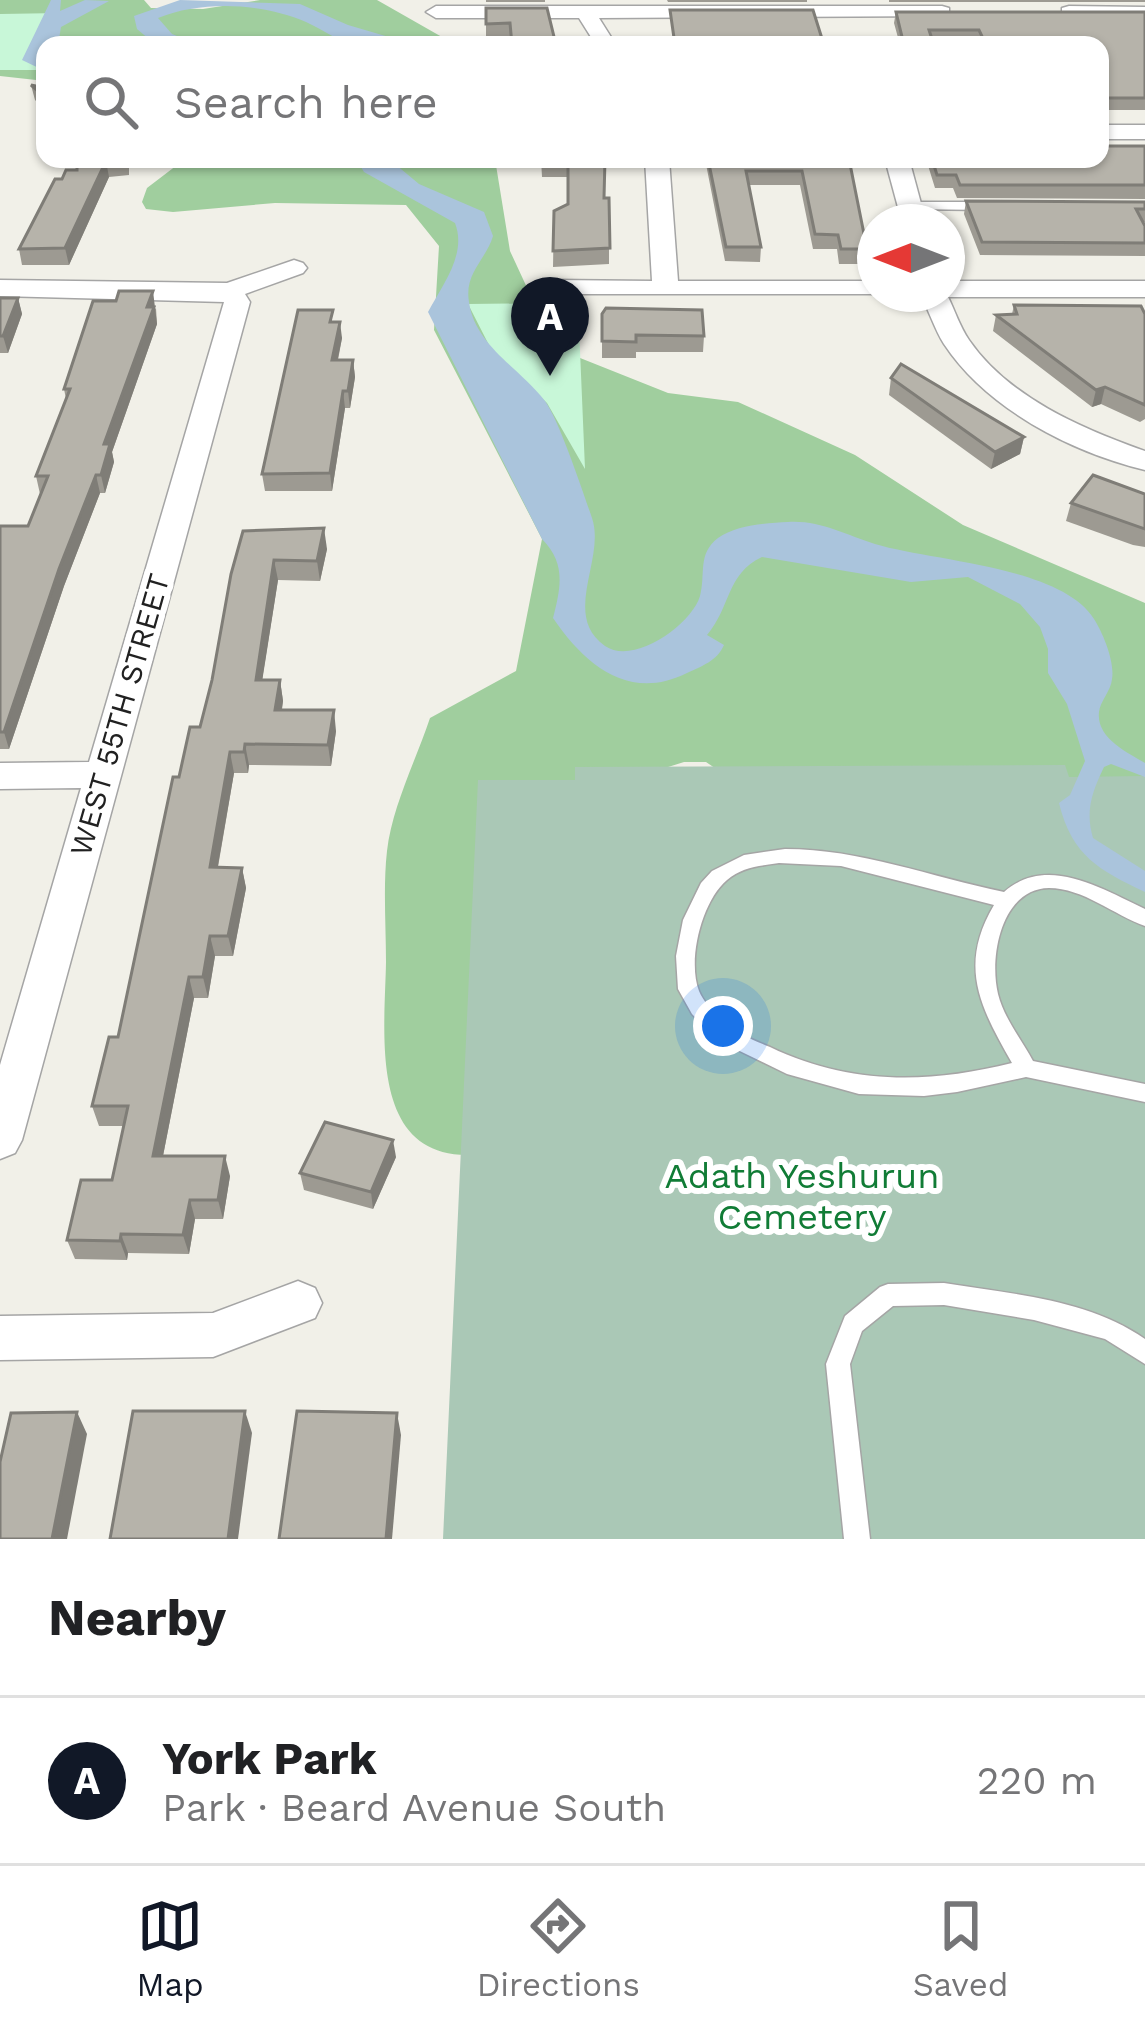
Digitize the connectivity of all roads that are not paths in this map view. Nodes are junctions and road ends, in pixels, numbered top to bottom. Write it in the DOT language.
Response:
graph roads {
  1 [pos="436,12"];
  2 [pos="585,12"];
  3 [pos="970,12"];
  4 [pos="1037,12"];
  5 [pos="1145,13"];
  6 [pos="859,14"];
  7 [pos="600,36"];
  8 [pos="1145,131"];
  9 [pos="1109,132"];
  10 [pos="658,168"];
  11 [pos="899,168"];
  12 [pos="909,204"];
  13 [pos="996,206"];
  14 [pos="965,209"];
  15 [pos="294,268"];
  16 [pos="0,288"];
  17 [pos="553,288"];
  18 [pos="666,289"];
  19 [pos="857,289"];
  20 [pos="965,289"];
  21 [pos="1145,289"];
  22 [pos="230,291"];
  23 [pos="942,312"];
  24 [pos="1145,461"];
  25 [pos="102,775"];
  26 [pos="0,776"];
  27 [pos="1008,900"];
  28 [pos="1145,917"];
  29 [pos="1026,1068"];
  30 [pos="1145,1093"];
  31 [pos="0,1140"];
  32 [pos="298,1303"];
  33 [pos="0,1338"];
  34 [pos="1145,1353"];
  35 [pos="857,1539"];
  1 -- 2 [label="street"];
  2 -- 6 [label="street"];
  2 -- 7 [label="street"];
  3 -- 6 [label="street"];
  4 -- 5 [label="street"];
  8 -- 9 [label="street"];
  10 -- 18 [label="street"];
  11 -- 12 [label="street"];
  13 -- 14 [label="lane"];
  15 -- 22 [label="street"];
  16 -- 22 [label="street"];
  17 -- 18 [label="street"];
  18 -- 19 [label="street"];
  20 -- 21 [label="street"];
  22 -- 25 [label="street, WEST 55TH STREET"];
  23 -- 24 [label="street"];
  25 -- 26 [label="street"];
  25 -- 31 [label="street, WEST 55TH STREET"];
  27 -- 28 [label="lane"];
  27 -- 29 [label="lane"];
  27 -- 29 [label="lane"];
  29 -- 30 [label="lane"];
  32 -- 33 [label="street"];
  34 -- 35 [label="lane"];
}
